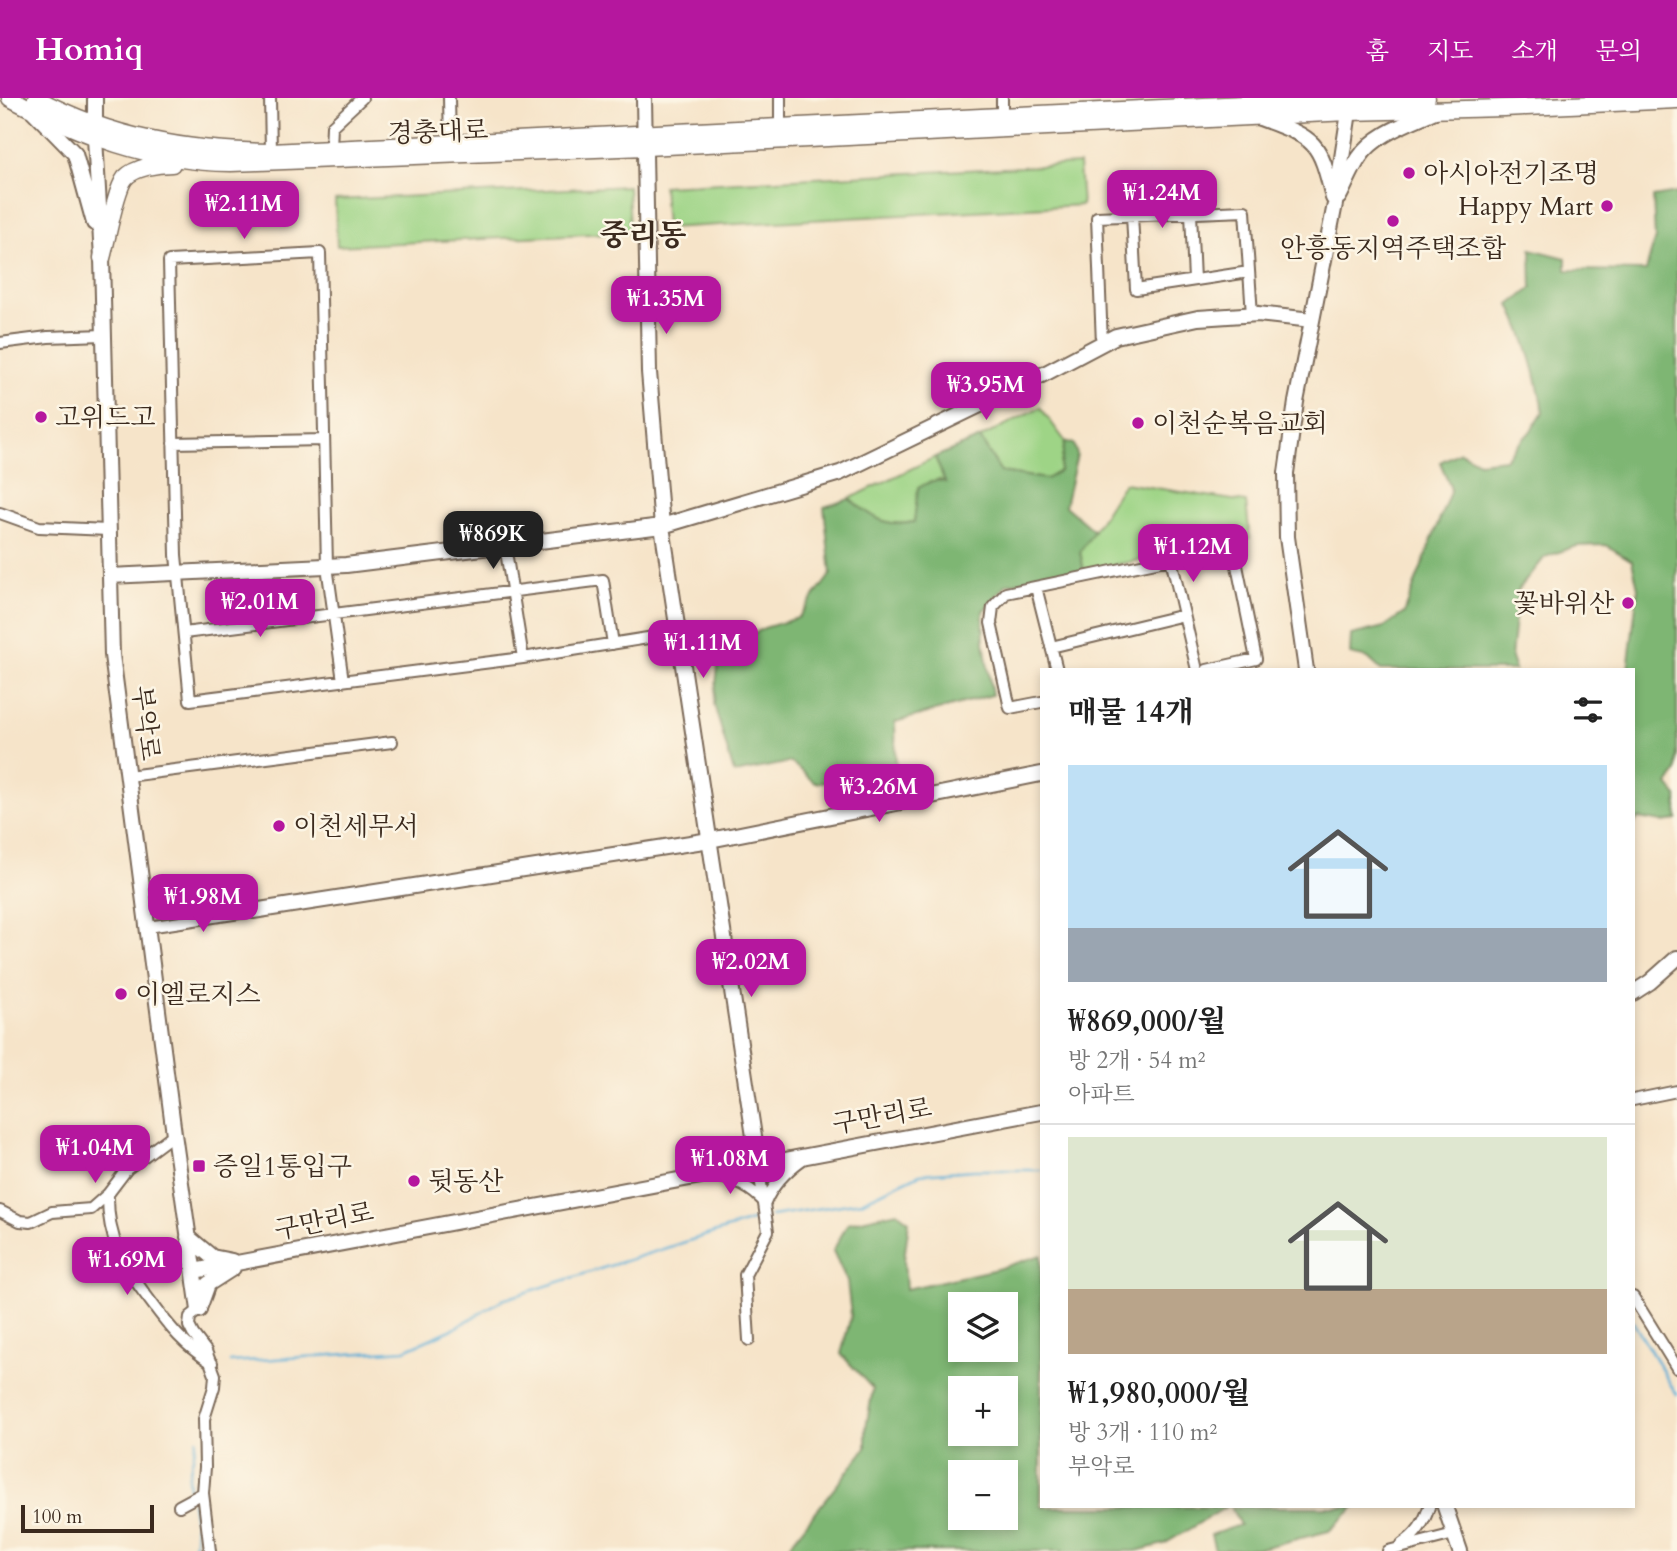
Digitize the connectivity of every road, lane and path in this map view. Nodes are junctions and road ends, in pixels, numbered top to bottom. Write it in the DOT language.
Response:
graph roads {
  1 [pos="10,98"];
  2 [pos="95,98"];
  3 [pos="270,98"];
  4 [pos="362,98"];
  5 [pos="449,98"];
  6 [pos="644,98"];
  7 [pos="780,98"];
  8 [pos="1002,98"];
  9 [pos="1677,100"];
  10 [pos="33,103"];
  11 [pos="1346,103"];
  12 [pos="1432,104"];
  13 [pos="1002,116"];
  14 [pos="1260,118"];
  15 [pos="780,127"];
  16 [pos="95,132"];
  17 [pos="646,140"];
  18 [pos="450,144"];
  19 [pos="331,149"];
  20 [pos="271,152"];
  21 [pos="197,162"];
  22 [pos="1335,204"];
  23 [pos="1191,213"];
  24 [pos="1132,215"];
  25 [pos="103,258"];
  26 [pos="1249,272"];
  27 [pos="1194,280"];
  28 [pos="1252,315"];
  29 [pos="1312,320"];
  30 [pos="104,335"];
  31 [pos="0,343"];
  32 [pos="1102,344"];
  33 [pos="324,440"];
  34 [pos="173,443"];
  35 [pos="0,513"];
  36 [pos="662,526"];
  37 [pos="107,530"];
  38 [pos="505,545"];
  39 [pos="1171,559"];
  40 [pos="327,566"];
  41 [pos="179,573"];
  42 [pos="110,576"];
  43 [pos="1036,587"];
  44 [pos="513,592"];
  45 [pos="332,614"];
  46 [pos="1184,615"];
  47 [pos="184,633"];
  48 [pos="678,633"];
  49 [pos="613,644"];
  50 [pos="1051,647"];
  51 [pos="523,658"];
  52 [pos="1056,668"];
  53 [pos="1197,668"];
  54 [pos="1216,668"];
  55 [pos="1306,668"];
  56 [pos="343,681"];
  57 [pos="1040,702"];
  58 [pos="392,742"];
  59 [pos="1040,774"];
  60 [pos="128,776"];
  61 [pos="710,840"];
  62 [pos="253,911"];
  63 [pos="148,927"];
  64 [pos="1677,958"];
  65 [pos="1635,992"];
  66 [pos="1677,1091"];
  67 [pos="1635,1100"];
  68 [pos="1040,1112"];
  69 [pos="174,1134"];
  70 [pos="811,1154"];
  71 [pos="758,1163"];
  72 [pos="706,1173"];
  73 [pos="108,1194"];
  74 [pos="765,1203"];
  75 [pos="0,1211"];
  76 [pos="188,1237"];
  77 [pos="247,1261"];
  78 [pos="194,1271"];
  79 [pos="1635,1300"];
  80 [pos="199,1310"];
  81 [pos="749,1340"];
  82 [pos="212,1363"];
  83 [pos="1677,1368"];
  84 [pos="203,1493"];
  85 [pos="179,1506"];
  86 [pos="1429,1508"];
  87 [pos="1445,1508"];
  88 [pos="1454,1534"];
  89 [pos="210,1551"];
  90 [pos="1390,1551"];
  91 [pos="1460,1551"];
  1 -- 10 [label="main road, 경충대로"];
  2 -- 16 [label="street, 부악로"];
  3 -- 20 [label="street"];
  4 -- 19 [label="street"];
  5 -- 18 [label="street"];
  6 -- 17 [label="street"];
  7 -- 15 [label="street"];
  8 -- 13 [label="street"];
  9 -- 12 [label="main road, 경충대로"];
  10 -- 16 [label="main road, 경충대로"];
  10 -- 25 [label="street"];
  11 -- 12 [label="main road, 경충대로"];
  11 -- 13 [label="main road, 경충대로"];
  11 -- 14 [label="main road, 경충대로"];
  11 -- 22 [label="street"];
  12 -- 22 [label="street"];
  13 -- 15 [label="main road, 경충대로"];
  14 -- 17 [label="main road, 경충대로"];
  14 -- 22 [label="street"];
  15 -- 17 [label="main road, 경충대로"];
  16 -- 20 [label="main road, 경충대로"];
  16 -- 21 [label="main road, 경충대로"];
  16 -- 25 [label="street, 부악로"];
  17 -- 18 [label="main road, 경충대로"];
  17 -- 21 [label="main road, 경충대로"];
  17 -- 36 [label="street"];
  18 -- 19 [label="main road, 경충대로"];
  19 -- 20 [label="main road, 경충대로"];
  21 -- 25 [label="main road"];
  22 -- 29 [label="street"];
  23 -- 24 [label="street"];
  23 -- 26 [label="street"];
  23 -- 27 [label="street"];
  24 -- 27 [label="street"];
  24 -- 32 [label="street"];
  25 -- 30 [label="street, 부악로"];
  26 -- 27 [label="street"];
  26 -- 28 [label="street"];
  28 -- 29 [label="street"];
  28 -- 32 [label="street"];
  29 -- 55 [label="street"];
  30 -- 31 [label="street"];
  30 -- 37 [label="street, 부악로"];
  32 -- 36 [label="street"];
  33 -- 34 [label="street"];
  33 -- 34 [label="street"];
  33 -- 40 [label="street"];
  34 -- 41 [label="street"];
  35 -- 37 [label="street"];
  36 -- 38 [label="street"];
  36 -- 48 [label="street"];
  37 -- 42 [label="street, 부악로"];
  38 -- 40 [label="street"];
  38 -- 44 [label="street"];
  39 -- 43 [label="street"];
  39 -- 46 [label="street"];
  39 -- 54 [label="street"];
  40 -- 41 [label="street"];
  40 -- 45 [label="street"];
  41 -- 42 [label="street"];
  41 -- 47 [label="street"];
  42 -- 60 [label="street, 부악로"];
  43 -- 50 [label="street"];
  43 -- 57 [label="street"];
  44 -- 45 [label="street"];
  44 -- 49 [label="street"];
  44 -- 51 [label="street"];
  45 -- 47 [label="street"];
  45 -- 56 [label="street"];
  46 -- 50 [label="street"];
  46 -- 53 [label="street"];
  47 -- 56 [label="street"];
  48 -- 49 [label="street"];
  48 -- 61 [label="street"];
  49 -- 51 [label="street"];
  50 -- 52 [label="street"];
  51 -- 56 [label="street"];
  58 -- 60 [label="street"];
  59 -- 61 [label="street"];
  60 -- 63 [label="street, 부악로"];
  61 -- 62 [label="street"];
  61 -- 71 [label="street"];
  62 -- 63 [label="street"];
  63 -- 69 [label="street, 부악로"];
  64 -- 65 [label="street"];
  66 -- 67 [label="street"];
  68 -- 70 [label="street, 구만리로"];
  69 -- 73 [label="street"];
  69 -- 76 [label="street, 부악로"];
  70 -- 71 [label="street, 구만리로"];
  70 -- 74 [label="street"];
  71 -- 72 [label="street, 구만리로"];
  71 -- 74 [label="street"];
  72 -- 74 [label="street"];
  72 -- 77 [label="street, 구만리로"];
  73 -- 75 [label="street"];
  73 -- 82 [label="street"];
  74 -- 81 [label="street"];
  76 -- 77 [label="street"];
  76 -- 78 [label="street, 부악로"];
  77 -- 78 [label="street, 구만리로"];
  77 -- 80 [label="street"];
  78 -- 80 [label="street, 부악로"];
  79 -- 83 [label="street"];
  80 -- 82 [label="street"];
  82 -- 84 [label="street"];
  84 -- 85 [label="street"];
  84 -- 89 [label="street"];
  86 -- 90 [label="street"];
  87 -- 88 [label="street"];
  88 -- 90 [label="street"];
  88 -- 91 [label="street"];
}
